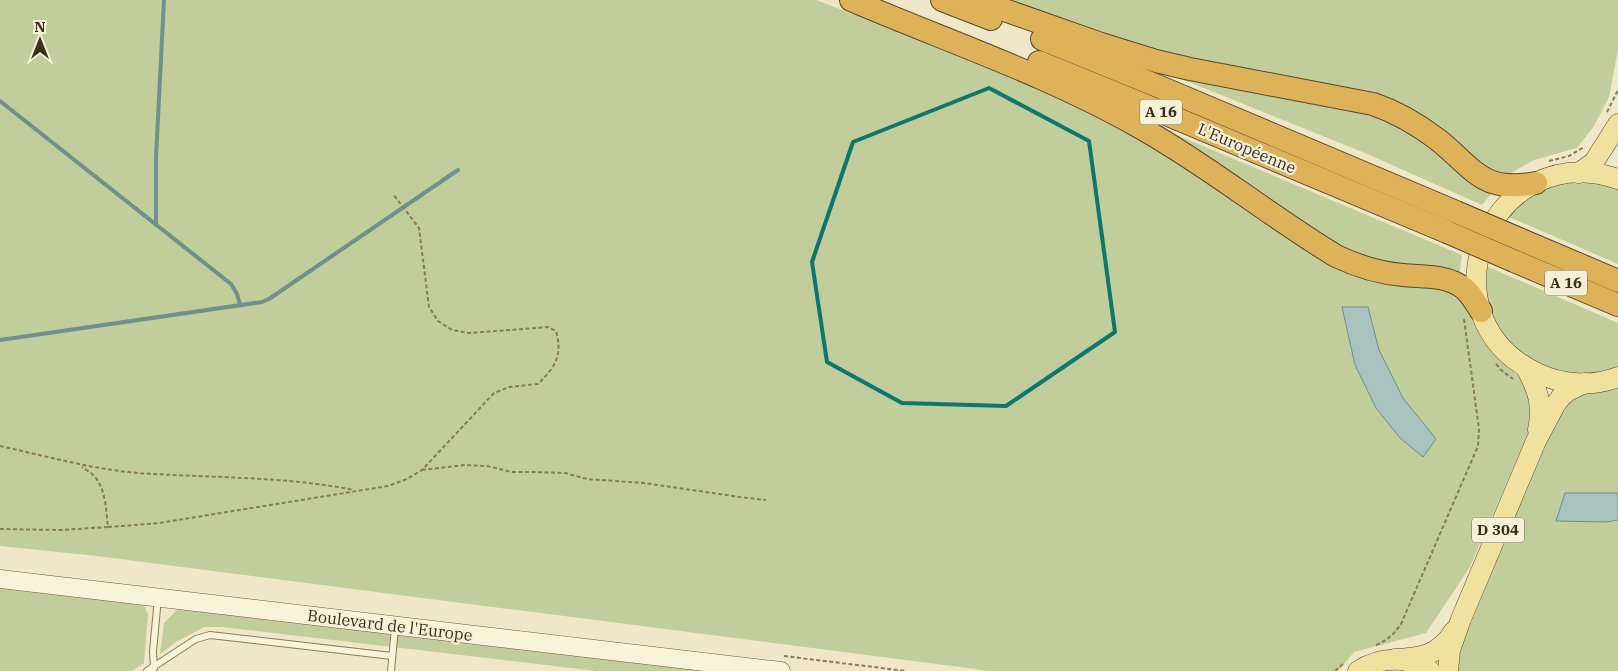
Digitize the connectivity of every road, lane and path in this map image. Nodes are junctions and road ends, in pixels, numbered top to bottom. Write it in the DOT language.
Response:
graph roads {
  1 [pos="851,0"];
  2 [pos="872,0"];
  3 [pos="942,0"];
  4 [pos="976,0"];
  5 [pos="1618,124"];
  6 [pos="1579,173"];
  7 [pos="1618,179"];
  8 [pos="1536,183"];
  9 [pos="394,194"];
  10 [pos="1618,281"];
  11 [pos="1618,305"];
  12 [pos="1473,313"];
  13 [pos="1526,368"];
  14 [pos="1618,377"];
  15 [pos="1585,384"];
  16 [pos="1536,441"];
  17 [pos="0,446"];
  18 [pos="80,466"];
  19 [pos="422,470"];
  20 [pos="357,490"];
  21 [pos="766,500"];
  22 [pos="108,527"];
  23 [pos="0,529"];
  24 [pos="0,578"];
  25 [pos="158,597"];
  26 [pos="1461,619"];
  27 [pos="395,626"];
  28 [pos="1373,646"];
  29 [pos="392,656"];
  30 [pos="1394,660"];
  31 [pos="1353,665"];
  32 [pos="154,669"];
  33 [pos="147,671"];
  34 [pos="391,671"];
  35 [pos="781,671"];
  36 [pos="1335,671"];
  37 [pos="1430,671"];
  38 [pos="1448,671"];
  1 -- 12 [label="highway"];
  2 -- 11 [label="highway, L'Européenne / A 16, bridge"];
  3 -- 10 [label="highway, L'Européenne / A 16, bridge"];
  4 -- 8 [label="highway"];
  5 -- 6 [label="main road"];
  6 -- 7 [label="main road"];
  6 -- 8 [label="main road"];
  8 -- 12 [label="main road"];
  9 -- 19 [label="path"];
  12 -- 13 [label="main road"];
  12 -- 28 [label="path"];
  13 -- 15 [label="main road"];
  13 -- 16 [label="main road, D 304"];
  14 -- 15 [label="main road"];
  15 -- 16 [label="main road, D 304"];
  16 -- 26 [label="main road, D 304"];
  17 -- 18 [label="path"];
  18 -- 20 [label="path"];
  18 -- 22 [label="path"];
  19 -- 20 [label="path"];
  19 -- 21 [label="path"];
  20 -- 22 [label="path"];
  22 -- 23 [label="path"];
  24 -- 25 [label="main road, Boulevard de l'Europe"];
  25 -- 27 [label="main road, Boulevard de l'Europe"];
  25 -- 32 [label="lane"];
  26 -- 30 [label="main road, D 304"];
  26 -- 38 [label="main road, D 304"];
  27 -- 29 [label="lane"];
  27 -- 35 [label="main road, Boulevard de l'Europe"];
  29 -- 32 [label="lane"];
  29 -- 34 [label="lane"];
  30 -- 31 [label="main road"];
  30 -- 37 [label="main road"];
  31 -- 36 [label="path"];
  32 -- 33 [label="lane"];
}
